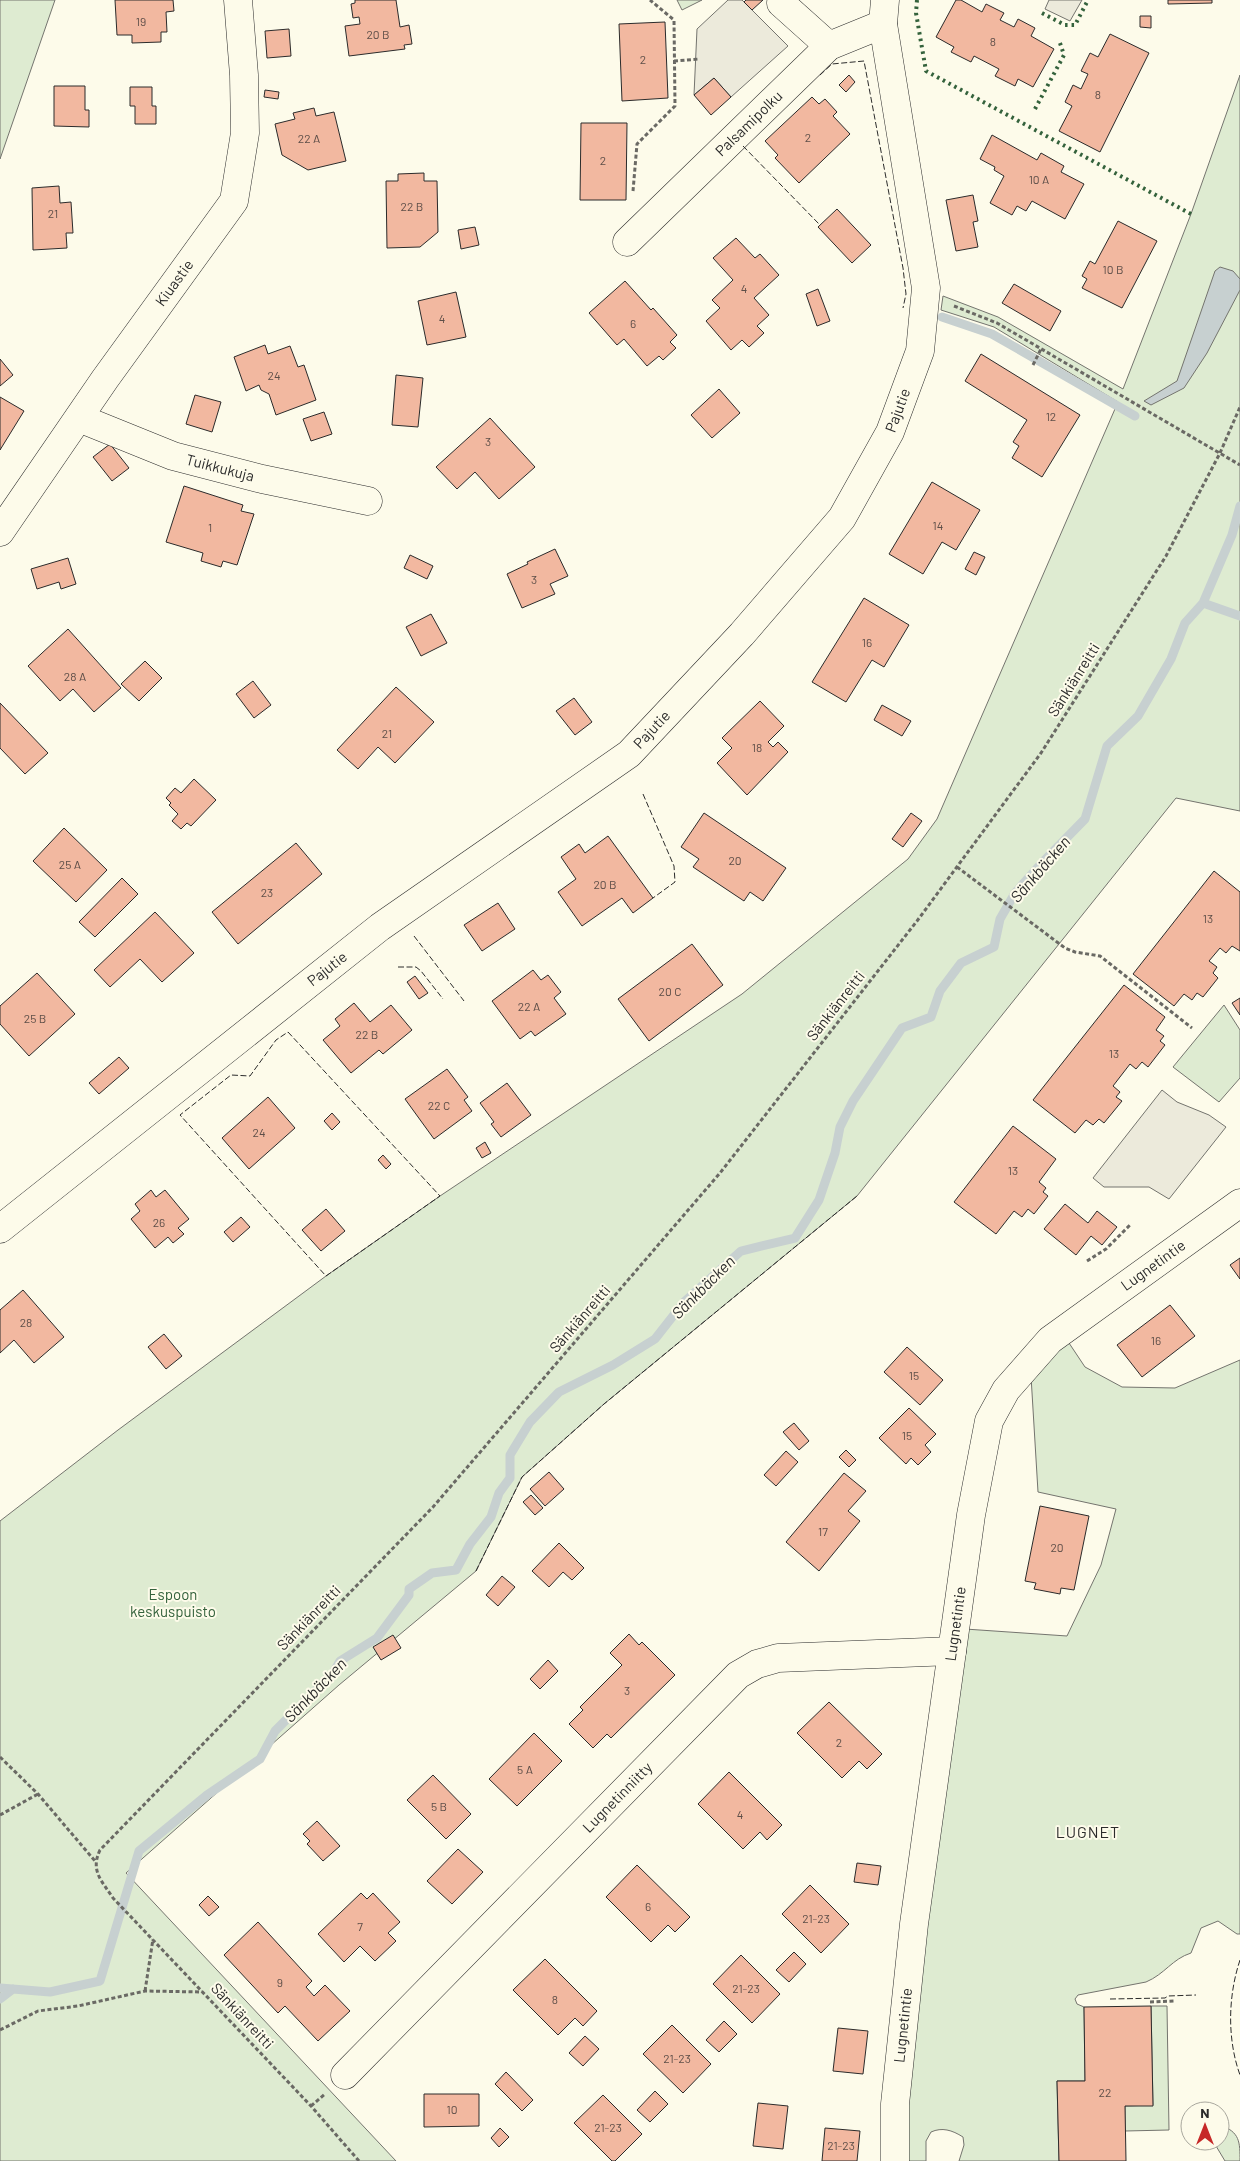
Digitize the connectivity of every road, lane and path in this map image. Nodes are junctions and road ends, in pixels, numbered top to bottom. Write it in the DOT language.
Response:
graph roads {
  1 [pos="238,0"];
  2 [pos="650,0"];
  3 [pos="781,3"];
  4 [pos="884,12"];
  5 [pos="829,46"];
  6 [pos="699,59"];
  7 [pos="674,61"];
  8 [pos="633,191"];
  9 [pos="627,242"];
  10 [pos="946,302"];
  11 [pos="1041,350"];
  12 [pos="1033,366"];
  13 [pos="1240,407"];
  14 [pos="79,418"];
  15 [pos="1220,453"];
  16 [pos="1240,465"];
  17 [pos="368,501"];
  18 [pos="0,532"];
  19 [pos="957,867"];
  20 [pos="1192,1028"];
  21 [pos="1240,1203"];
  22 [pos="1131,1224"];
  23 [pos="0,1229"];
  24 [pos="1087,1261"];
  25 [pos="952,1651"];
  26 [pos="0,1757"];
  27 [pos="38,1794"];
  28 [pos="0,1815"];
  29 [pos="95,1861"];
  30 [pos="153,1939"];
  31 [pos="145,1991"];
  32 [pos="203,1992"];
  33 [pos="1174,2001"];
  34 [pos="1150,2002"];
  35 [pos="0,2030"];
  36 [pos="345,2075"];
  37 [pos="359,2161"];
  38 [pos="896,2161"];
  1 -- 14 [label="street, Kiuastie"];
  2 -- 7 [label="path"];
  3 -- 5 [label="street"];
  4 -- 5 [label="street, Palsamipolku"];
  4 -- 23 [label="street, Pajutie"];
  5 -- 9 [label="street, Palsamipolku"];
  6 -- 7 [label="path"];
  7 -- 8 [label="path"];
  10 -- 11 [label="path"];
  11 -- 12 [label="path"];
  11 -- 15 [label="path"];
  13 -- 15 [label="path, Sänkiänreitti"];
  14 -- 17 [label="street, Tuikkukuja"];
  14 -- 18 [label="street, Kiuastie"];
  15 -- 16 [label="path"];
  15 -- 19 [label="path, Sänkiänreitti"];
  19 -- 20 [label="path"];
  19 -- 29 [label="path, Sänkiänreitti"];
  21 -- 25 [label="street, Lugnetintie"];
  22 -- 24 [label="path"];
  25 -- 36 [label="street, Lugnetinniitty"];
  25 -- 38 [label="street, Lugnetintie"];
  26 -- 27 [label="path"];
  27 -- 28 [label="path"];
  27 -- 29 [label="path"];
  29 -- 30 [label="path, Sänkiänreitti"];
  30 -- 31 [label="path"];
  30 -- 32 [label="path, Sänkiänreitti"];
  31 -- 32 [label="path"];
  31 -- 35 [label="path"];
  32 -- 37 [label="path, Sänkiänreitti"];
  33 -- 34 [label="path"];
}
